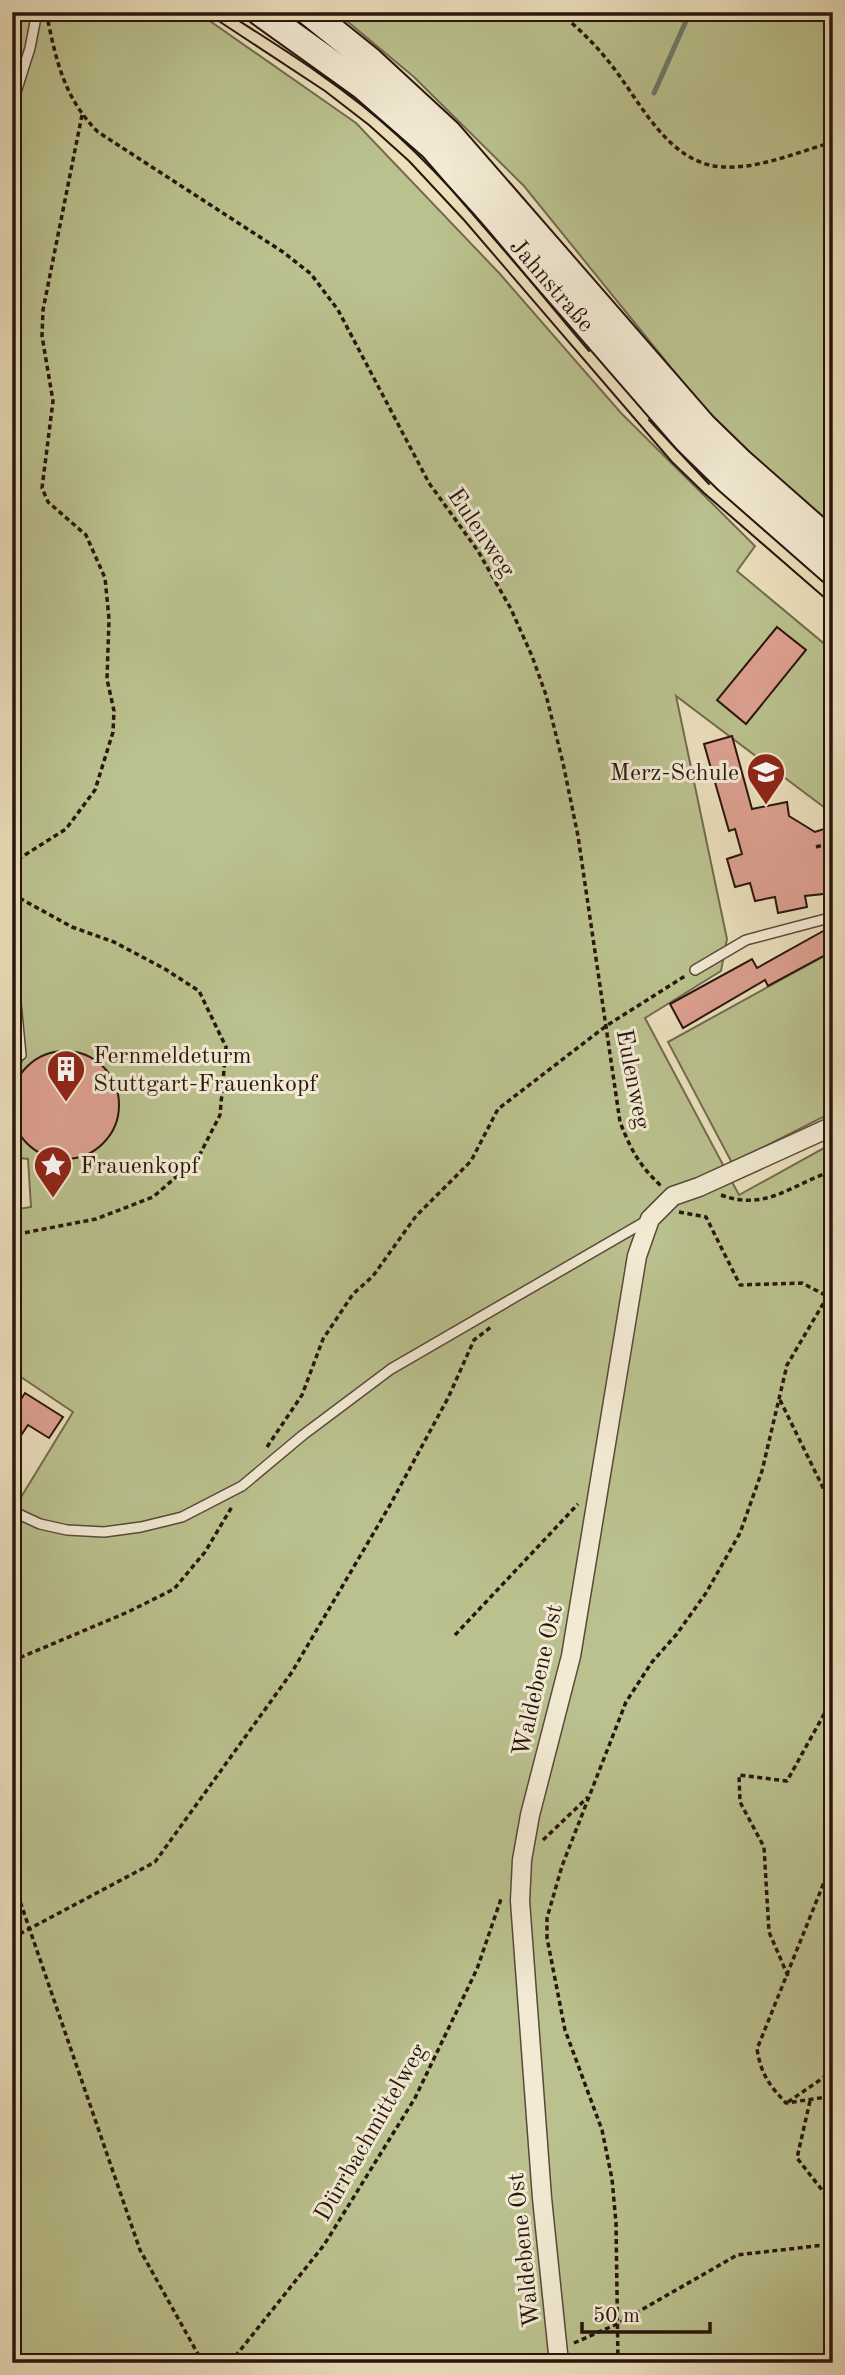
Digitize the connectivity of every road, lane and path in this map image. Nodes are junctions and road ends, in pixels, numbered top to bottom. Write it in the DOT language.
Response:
graph roads {
  1 [pos="37,12"];
  2 [pos="47,12"];
  3 [pos="260,12"];
  4 [pos="309,12"];
  5 [pos="559,12"];
  6 [pos="12,105"];
  7 [pos="82,115"];
  8 [pos="833,142"];
  9 [pos="833,544"];
  10 [pos="833,572"];
  11 [pos="833,842"];
  12 [pos="816,847"];
  13 [pos="12,876"];
  14 [pos="12,894"];
  15 [pos="833,917"];
  16 [pos="12,962"];
  17 [pos="695,970"];
  18 [pos="606,1026"];
  19 [pos="21,1055"];
  20 [pos="833,1126"];
  21 [pos="833,1171"];
  22 [pos="699,1187"];
  23 [pos="673,1196"];
  24 [pos="650,1219"];
  25 [pos="18,1234"];
  26 [pos="12,1243"];
  27 [pos="12,1265"];
  28 [pos="833,1287"];
  29 [pos="827,1296"];
  30 [pos="496,1323"];
  31 [pos="780,1398"];
  32 [pos="264,1451"];
  33 [pos="242,1486"];
  34 [pos="600,1487"];
  35 [pos="833,1508"];
  36 [pos="12,1511"];
  37 [pos="454,1635"];
  38 [pos="12,1661"];
  39 [pos="833,1698"];
  40 [pos="589,1796"];
  41 [pos="522,1860"];
  42 [pos="833,1860"];
  43 [pos="12,1878"];
  44 [pos="504,1889"];
  45 [pos="32,1929"];
  46 [pos="12,1938"];
  47 [pos="788,1976"];
  48 [pos="833,2071"];
  49 [pos="833,2095"];
  50 [pos="810,2101"];
  51 [pos="786,2103"];
  52 [pos="833,2204"];
  53 [pos="833,2244"];
  54 [pos="617,2324"];
  55 [pos="559,2357"];
  56 [pos="202,2363"];
  57 [pos="230,2363"];
  58 [pos="618,2363"];
  1 -- 6 [label="lane"];
  2 -- 7 [label="path, Eulenweg"];
  3 -- 10 [label="main road, Jahnstraße"];
  4 -- 9 [label="main road, Jahnstraße"];
  5 -- 8 [label="path"];
  7 -- 13 [label="path"];
  7 -- 18 [label="path, Eulenweg"];
  11 -- 12 [label="path"];
  14 -- 25 [label="path"];
  15 -- 17 [label="lane"];
  16 -- 19 [label="lane"];
  17 -- 18 [label="path"];
  18 -- 23 [label="path, Eulenweg"];
  18 -- 32 [label="path"];
  20 -- 22 [label="street, Waldebene Ost"];
  21 -- 22 [label="path"];
  22 -- 23 [label="street, Waldebene Ost"];
  23 -- 24 [label="street, Waldebene Ost"];
  24 -- 29 [label="path"];
  24 -- 33 [label="lane"];
  24 -- 34 [label="street, Waldebene Ost"];
  25 -- 26 [label="path"];
  25 -- 27 [label="path"];
  28 -- 29 [label="path"];
  29 -- 31 [label="path"];
  30 -- 45 [label="path"];
  31 -- 35 [label="path"];
  31 -- 40 [label="path"];
  33 -- 36 [label="lane"];
  33 -- 38 [label="path"];
  34 -- 37 [label="path"];
  34 -- 41 [label="street, Waldebene Ost"];
  39 -- 47 [label="path"];
  40 -- 41 [label="path"];
  40 -- 54 [label="path"];
  41 -- 55 [label="street, Waldebene Ost"];
  42 -- 47 [label="path"];
  43 -- 45 [label="path"];
  44 -- 57 [label="path, Dürrbachmittelweg"];
  45 -- 46 [label="path"];
  45 -- 56 [label="path"];
  47 -- 51 [label="path"];
  48 -- 51 [label="path"];
  49 -- 50 [label="path"];
  50 -- 51 [label="path"];
  50 -- 52 [label="path"];
  53 -- 54 [label="path"];
  54 -- 55 [label="path"];
  54 -- 58 [label="path"];
}
